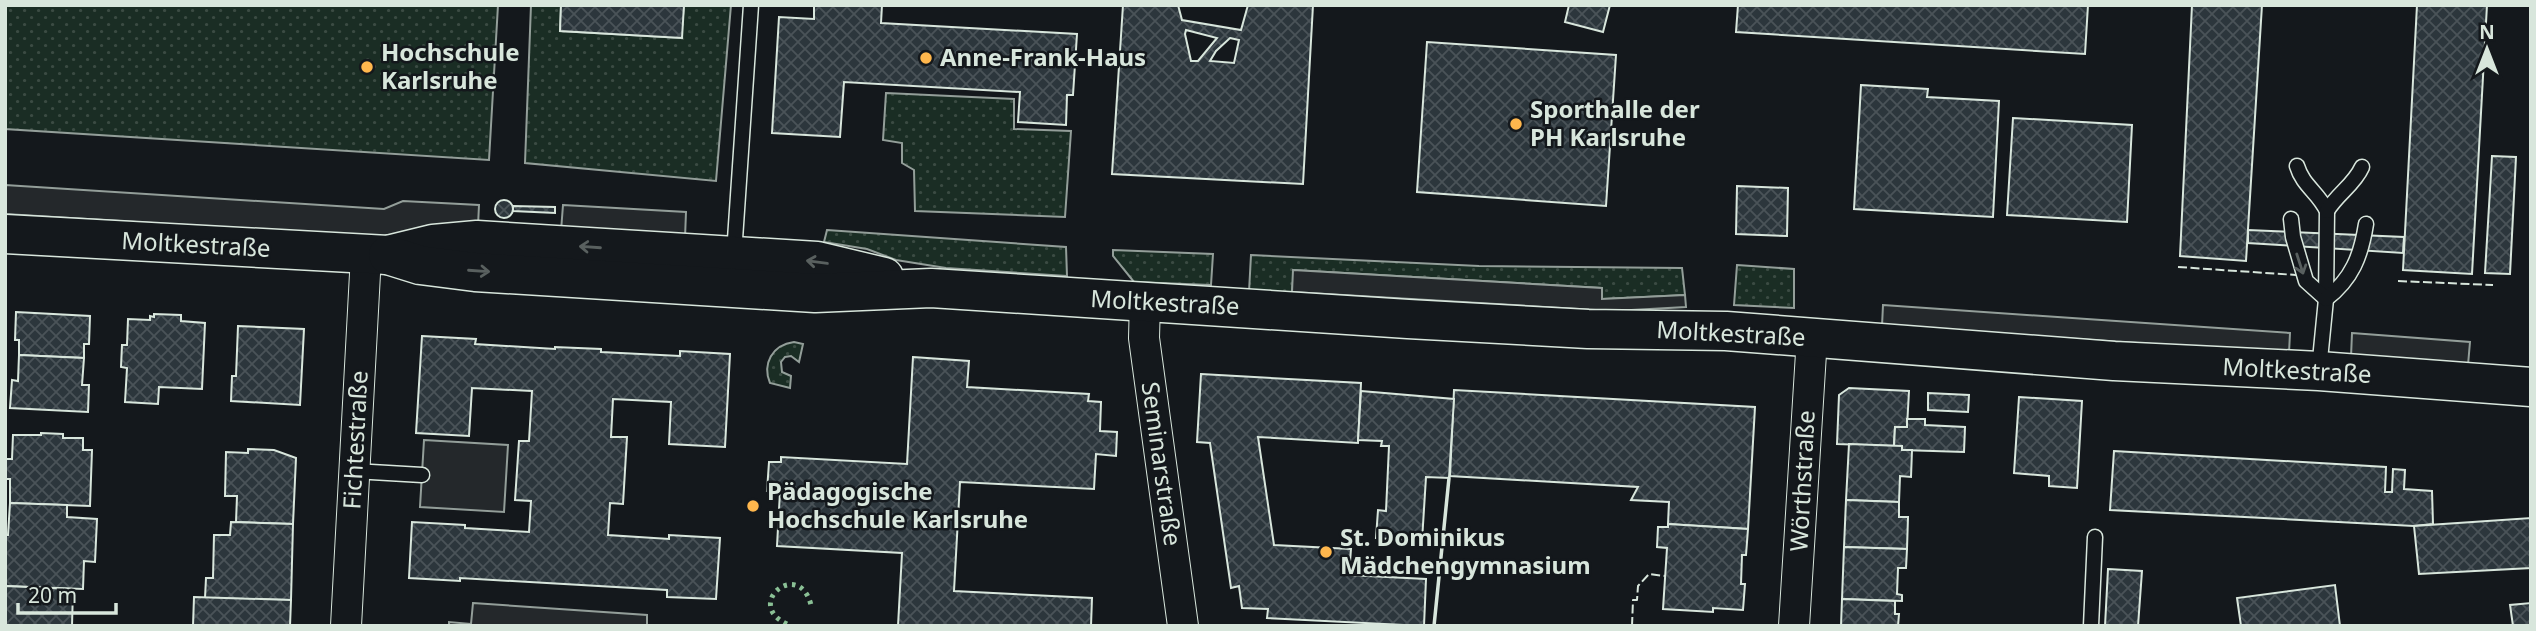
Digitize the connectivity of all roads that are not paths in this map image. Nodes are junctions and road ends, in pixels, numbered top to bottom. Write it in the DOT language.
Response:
graph roads {
  1 [pos="751,5"];
  2 [pos="2297,166"];
  3 [pos="2362,167"];
  4 [pos="2327,211"];
  5 [pos="2291,219"];
  6 [pos="2366,224"];
  7 [pos="5,234"];
  8 [pos="377,255"];
  9 [pos="733,272"];
  10 [pos="2326,299"];
  11 [pos="1144,320"];
  12 [pos="1812,337"];
  13 [pos="2319,371"];
  14 [pos="2531,387"];
  15 [pos="354,471"];
  16 [pos="422,475"];
  17 [pos="2095,537"];
  18 [pos="346,626"];
  19 [pos="1183,626"];
  20 [pos="1794,626"];
  21 [pos="2091,626"];
  1 -- 9 [label="lane"];
  2 -- 4 [label="lane"];
  3 -- 4 [label="lane"];
  4 -- 10 [label="lane"];
  5 -- 10 [label="lane, one-way"];
  6 -- 10 [label="lane"];
  7 -- 8 [label="main road, Moltkestraße"];
  8 -- 9 [label="main road, Moltkestraße"];
  8 -- 15 [label="street, Fichtestraße"];
  9 -- 11 [label="main road, Moltkestraße"];
  10 -- 13 [label="lane"];
  11 -- 12 [label="main road, Moltkestraße"];
  11 -- 19 [label="street, Seminarstraße"];
  12 -- 13 [label="main road, Moltkestraße"];
  12 -- 20 [label="street, Wörthstraße"];
  13 -- 14 [label="main road, Moltkestraße"];
  15 -- 16 [label="lane"];
  15 -- 18 [label="street, Fichtestraße"];
  17 -- 21 [label="lane"];
}
